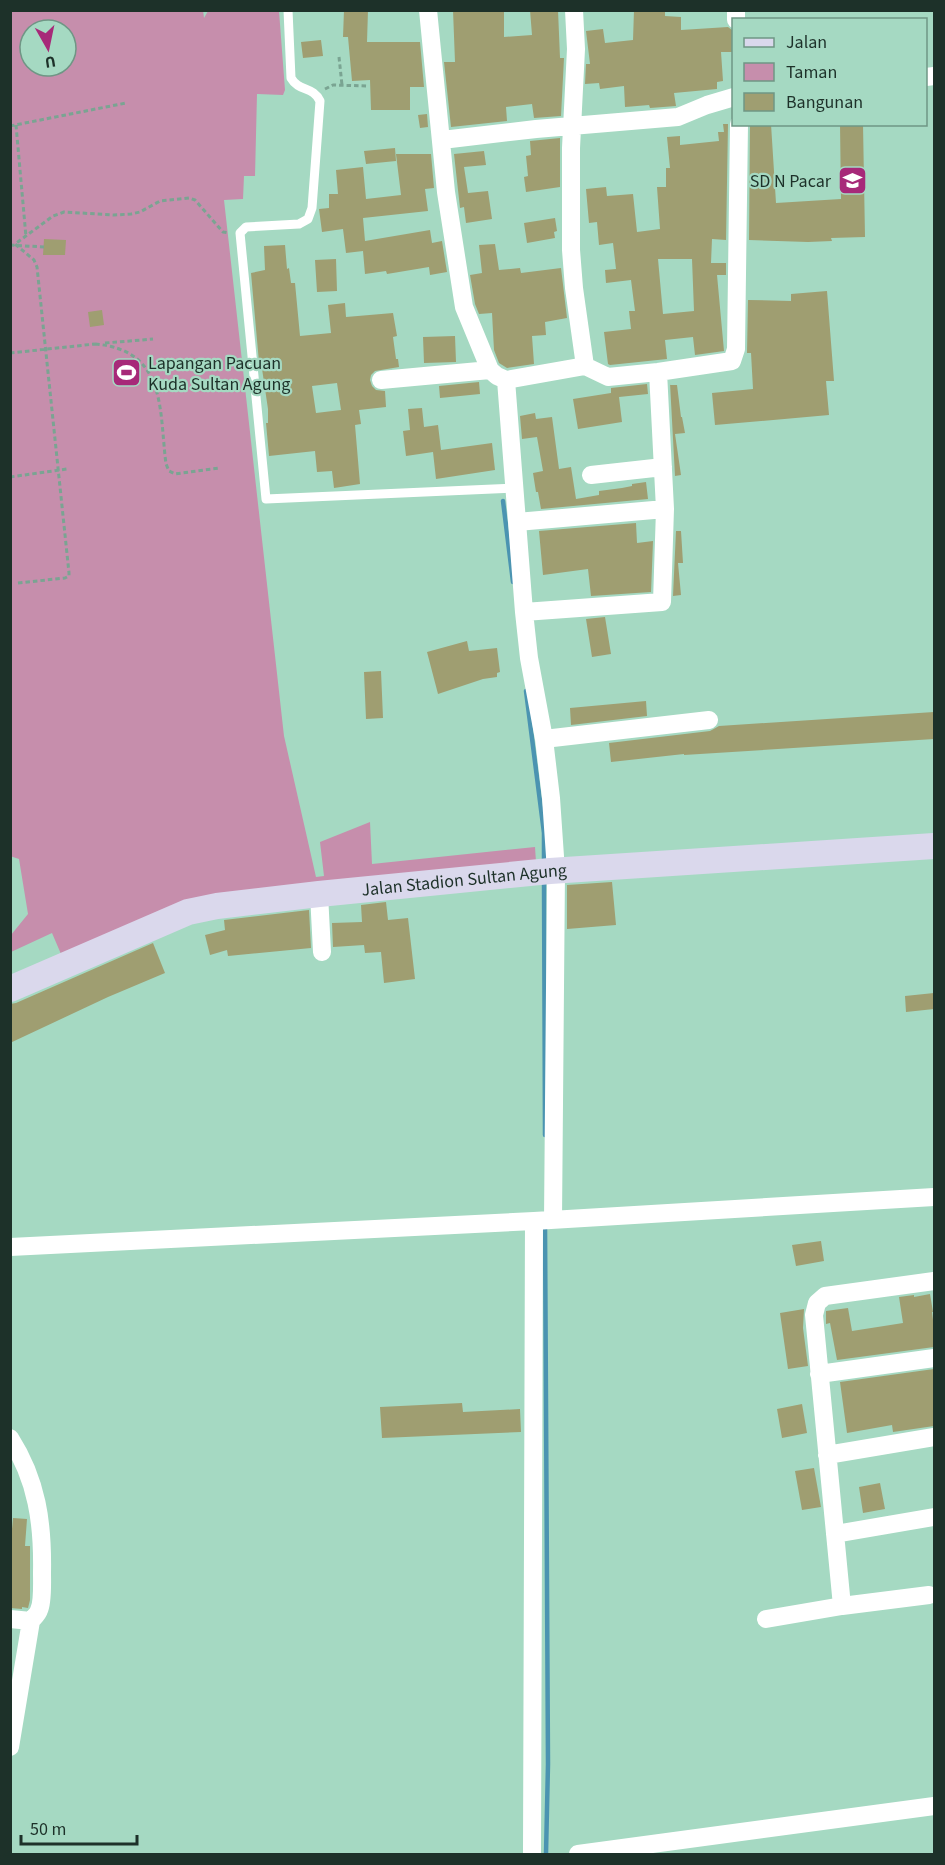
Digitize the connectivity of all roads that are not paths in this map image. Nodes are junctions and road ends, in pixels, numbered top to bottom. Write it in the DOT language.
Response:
graph roads {
  1 [pos="288,10"];
  2 [pos="428,10"];
  3 [pos="574,10"];
  4 [pos="732,98"];
  5 [pos="573,125"];
  6 [pos="739,126"];
  7 [pos="442,140"];
  8 [pos="585,366"];
  9 [pos="490,370"];
  10 [pos="658,372"];
  11 [pos="381,380"];
  12 [pos="506,380"];
  13 [pos="663,467"];
  14 [pos="591,475"];
  15 [pos="514,488"];
  16 [pos="665,509"];
  17 [pos="517,522"];
  18 [pos="524,612"];
  19 [pos="709,720"];
  20 [pos="544,739"];
  21 [pos="934,846"];
  22 [pos="548,872"];
  23 [pos="319,894"];
  24 [pos="322,952"];
  25 [pos="10,989"];
  26 [pos="934,1197"];
  27 [pos="544,1220"];
  28 [pos="10,1247"];
  29 [pos="934,1281"];
  30 [pos="934,1358"];
  31 [pos="819,1374"];
  32 [pos="934,1437"];
  33 [pos="10,1438"];
  34 [pos="827,1455"];
  35 [pos="934,1517"];
  36 [pos="835,1534"];
  37 [pos="929,1595"];
  38 [pos="842,1605"];
  39 [pos="10,1619"];
  40 [pos="766,1619"];
  41 [pos="31,1621"];
  42 [pos="10,1747"];
  43 [pos="934,1806"];
  44 [pos="532,1854"];
  45 [pos="578,1854"];
  1 -- 15 [label="lane"];
  2 -- 7 [label="street"];
  3 -- 5 [label="street"];
  4 -- 5 [label="street"];
  5 -- 7 [label="street"];
  5 -- 8 [label="street"];
  6 -- 10 [label="street"];
  7 -- 9 [label="street"];
  8 -- 10 [label="street"];
  8 -- 12 [label="street"];
  9 -- 11 [label="street"];
  9 -- 12 [label="street"];
  10 -- 13 [label="street"];
  12 -- 15 [label="street"];
  13 -- 14 [label="street"];
  13 -- 16 [label="street"];
  15 -- 17 [label="street"];
  16 -- 17 [label="street"];
  16 -- 18 [label="street"];
  17 -- 18 [label="street"];
  18 -- 20 [label="street"];
  19 -- 20 [label="street"];
  20 -- 22 [label="street"];
  21 -- 22 [label="main road, Jalan Stadion Sultan Agung"];
  22 -- 23 [label="main road, Jalan Stadion Sultan Agung"];
  22 -- 27 [label="street"];
  23 -- 24 [label="street"];
  23 -- 25 [label="main road, Jalan Stadion Sultan Agung"];
  26 -- 27 [label="street"];
  27 -- 28 [label="street"];
  27 -- 44 [label="street"];
  29 -- 31 [label="street"];
  30 -- 31 [label="street"];
  31 -- 34 [label="street"];
  32 -- 34 [label="street"];
  33 -- 41 [label="street"];
  34 -- 36 [label="street"];
  35 -- 36 [label="street"];
  36 -- 38 [label="street"];
  37 -- 38 [label="street"];
  38 -- 40 [label="street"];
  39 -- 41 [label="street"];
  41 -- 42 [label="street"];
  43 -- 45 [label="street"];
}
